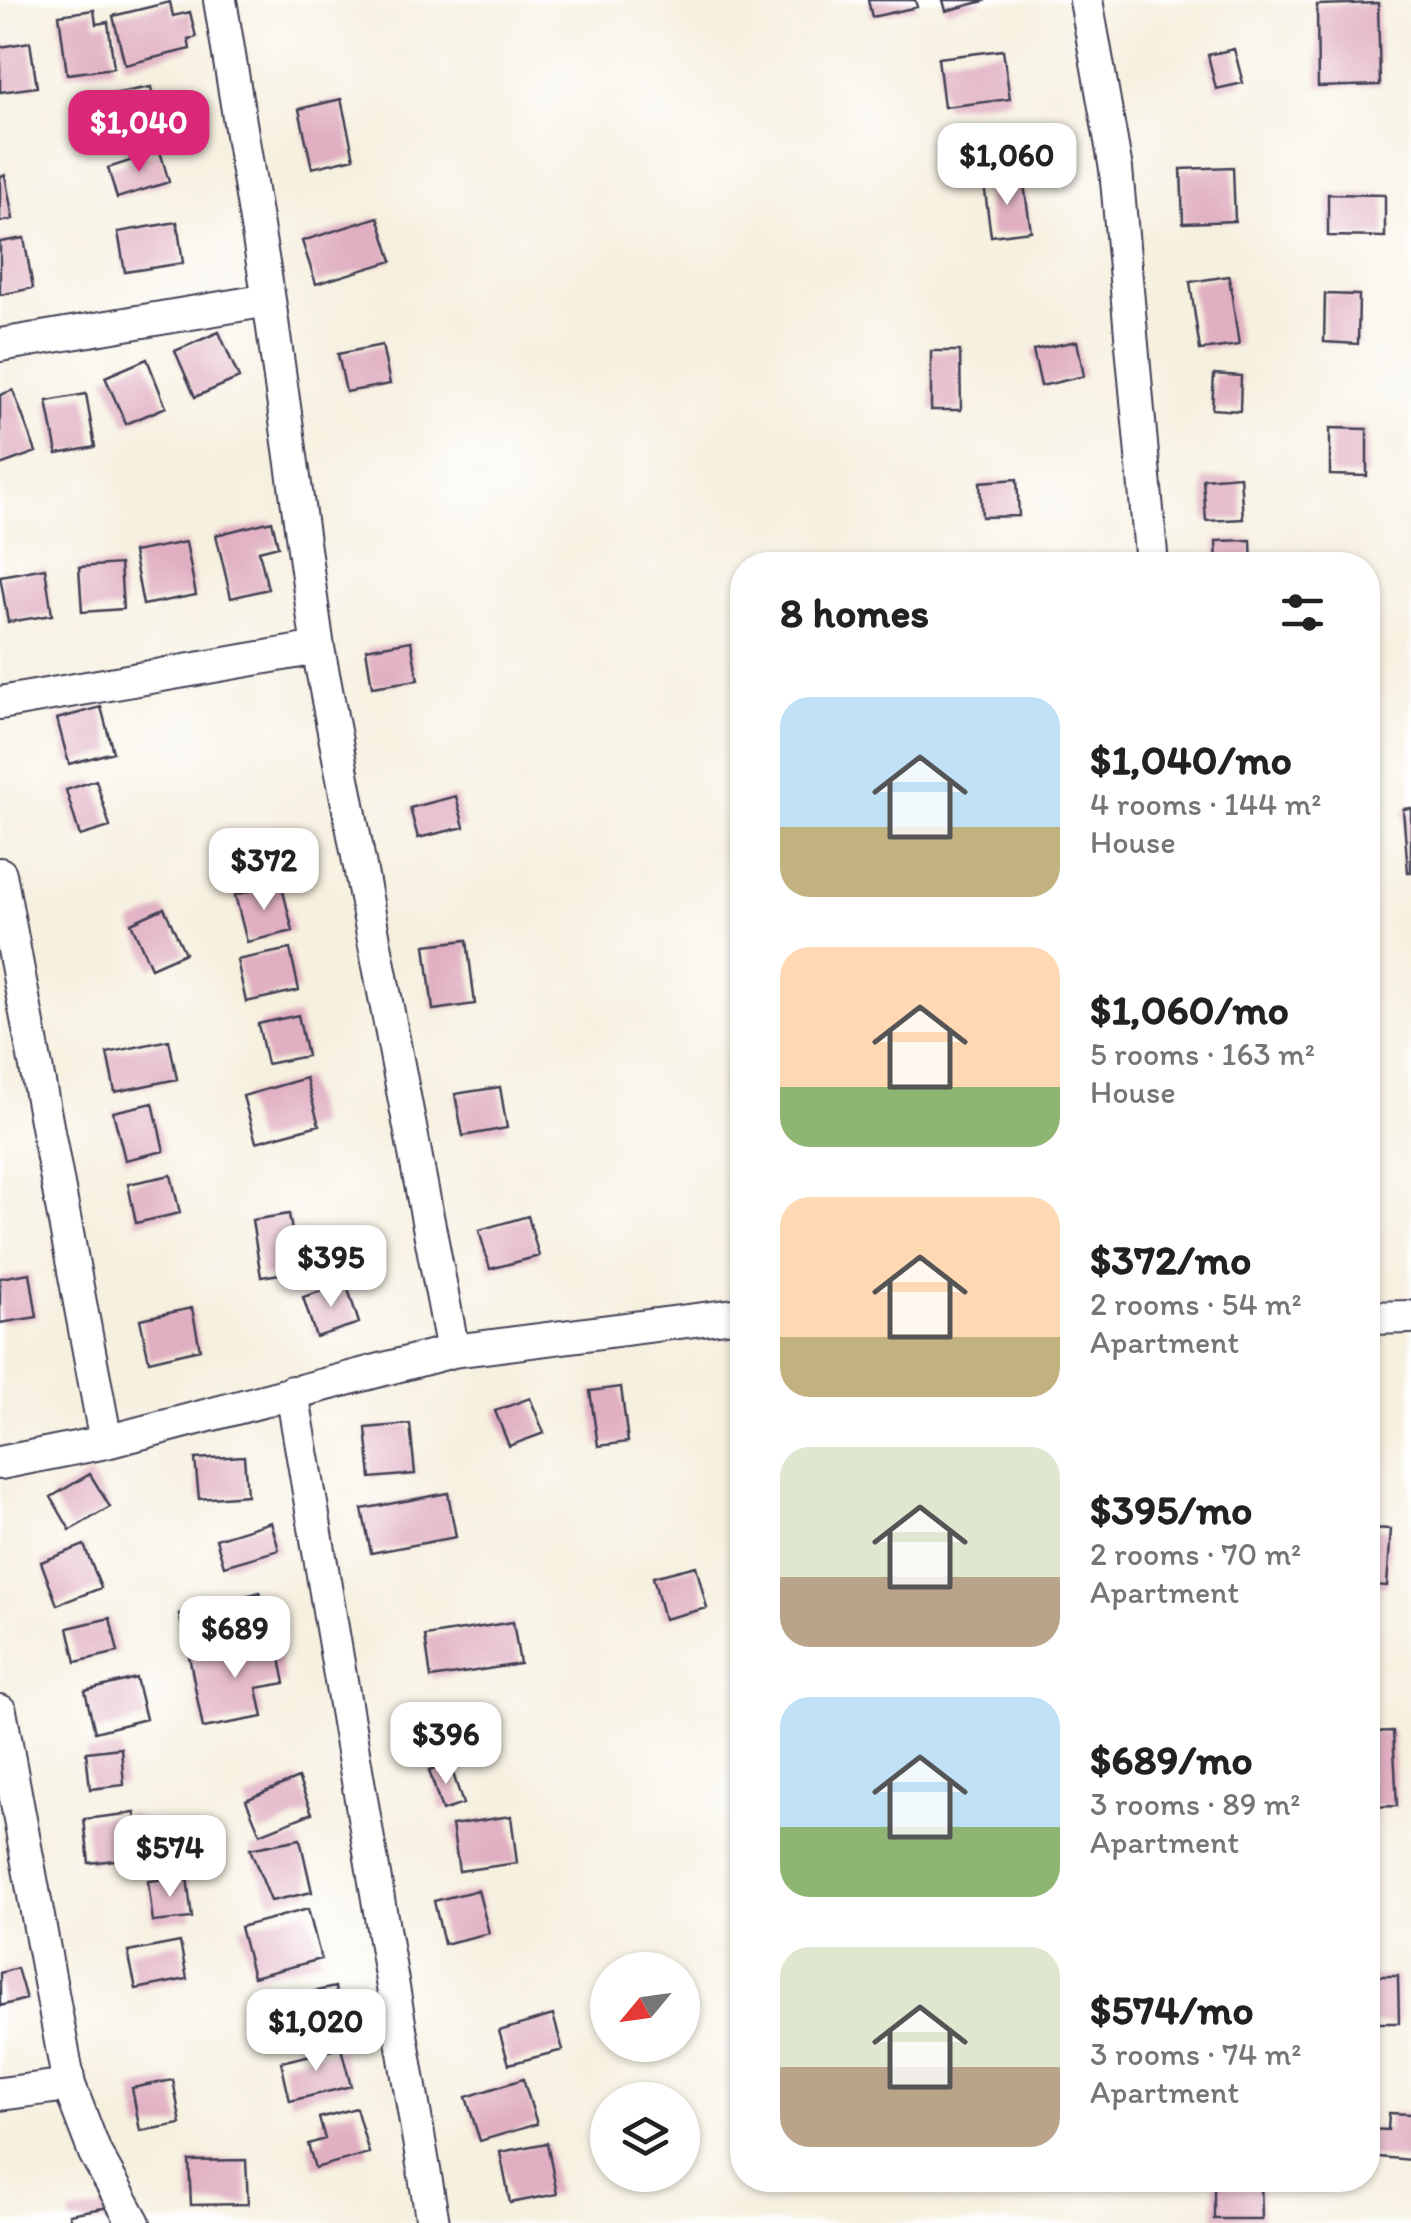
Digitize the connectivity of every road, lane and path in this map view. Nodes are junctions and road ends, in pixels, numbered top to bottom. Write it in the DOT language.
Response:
graph roads {
  1 [pos="220,0"];
  2 [pos="1086,0"];
  3 [pos="269,300"];
  4 [pos="0,345"];
  5 [pos="1151,552"];
  6 [pos="318,648"];
  7 [pos="0,703"];
  8 [pos="0,874"];
  9 [pos="730,1315"];
  10 [pos="1411,1317"];
  11 [pos="1380,1318"];
  12 [pos="453,1350"];
  13 [pos="292,1392"];
  14 [pos="106,1442"];
  15 [pos="0,1463"];
  16 [pos="0,1711"];
  17 [pos="69,2085"];
  18 [pos="0,2094"];
  19 [pos="134,2223"];
  20 [pos="433,2223"];
  1 -- 3 [label="street"];
  2 -- 5 [label="street"];
  3 -- 4 [label="street"];
  3 -- 6 [label="street"];
  6 -- 7 [label="street"];
  6 -- 12 [label="street"];
  8 -- 14 [label="street"];
  9 -- 12 [label="street"];
  10 -- 11 [label="street"];
  12 -- 13 [label="street"];
  13 -- 14 [label="street"];
  13 -- 20 [label="street"];
  14 -- 15 [label="street"];
  16 -- 17 [label="street"];
  17 -- 18 [label="street"];
  17 -- 19 [label="street"];
}
